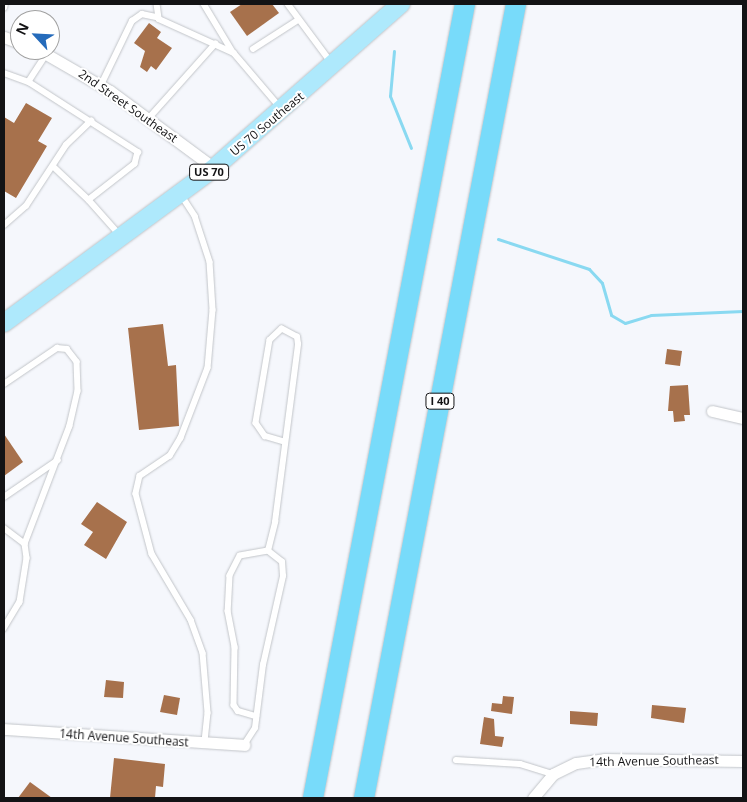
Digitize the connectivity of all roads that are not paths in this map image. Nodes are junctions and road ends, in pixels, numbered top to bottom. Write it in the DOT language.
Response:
graph roads {
  1 [pos="4,4"];
  2 [pos="157,4"];
  3 [pos="204,4"];
  4 [pos="288,4"];
  5 [pos="401,4"];
  6 [pos="465,4"];
  7 [pos="516,4"];
  8 [pos="4,8"];
  9 [pos="156,17"];
  10 [pos="298,20"];
  11 [pos="216,44"];
  12 [pos="253,49"];
  13 [pos="234,53"];
  14 [pos="39,60"];
  15 [pos="57,60"];
  16 [pos="334,65"];
  17 [pos="4,73"];
  18 [pos="29,82"];
  19 [pos="101,85"];
  20 [pos="283,110"];
  21 [pos="148,119"];
  22 [pos="91,121"];
  23 [pos="54,167"];
  24 [pos="214,168"];
  25 [pos="181,193"];
  26 [pos="89,200"];
  27 [pos="4,225"];
  28 [pos="122,238"];
  29 [pos="4,323"];
  30 [pos="4,384"];
  31 [pos="712,411"];
  32 [pos="743,418"];
  33 [pos="283,441"];
  34 [pos="59,460"];
  35 [pos="4,497"];
  36 [pos="4,528"];
  37 [pos="25,544"];
  38 [pos="268,551"];
  39 [pos="4,629"];
  40 [pos="256,716"];
  41 [pos="4,729"];
  42 [pos="205,744"];
  43 [pos="244,745"];
  44 [pos="456,760"];
  45 [pos="743,761"];
  46 [pos="554,774"];
  47 [pos="313,798"];
  48 [pos="364,798"];
  49 [pos="534,798"];
  1 -- 8 [label="lane"];
  2 -- 9 [label="lane"];
  3 -- 13 [label="lane"];
  4 -- 10 [label="lane"];
  5 -- 16 [label="main road, US 70 Southeast / US 70"];
  6 -- 47 [label="highway"];
  7 -- 48 [label="highway, I 40"];
  9 -- 11 [label="lane"];
  9 -- 19 [label="lane"];
  10 -- 12 [label="lane"];
  10 -- 16 [label="lane"];
  11 -- 13 [label="lane"];
  11 -- 21 [label="lane"];
  13 -- 20 [label="lane"];
  14 -- 18 [label="lane"];
  15 -- 19 [label="street, 2nd Street Southeast"];
  16 -- 20 [label="main road, US 70 Southeast / US 70"];
  17 -- 18 [label="lane"];
  18 -- 22 [label="lane"];
  19 -- 21 [label="street, 2nd Street Southeast"];
  20 -- 24 [label="main road, US 70 Southeast / US 70"];
  21 -- 24 [label="street, 2nd Street Southeast"];
  22 -- 23 [label="lane"];
  22 -- 26 [label="lane"];
  23 -- 26 [label="lane"];
  23 -- 27 [label="lane"];
  24 -- 25 [label="main road, US 70 Southeast / US 70"];
  25 -- 28 [label="main road, US 70 Southeast / US 70"];
  25 -- 42 [label="lane"];
  26 -- 28 [label="lane"];
  28 -- 29 [label="main road, US 70 Southeast / US 70"];
  30 -- 34 [label="lane"];
  31 -- 32 [label="street"];
  33 -- 33 [label="lane"];
  33 -- 38 [label="lane"];
  34 -- 35 [label="lane"];
  34 -- 37 [label="lane"];
  36 -- 37 [label="lane"];
  37 -- 39 [label="lane"];
  38 -- 40 [label="lane"];
  38 -- 40 [label="lane"];
  40 -- 43 [label="lane"];
  41 -- 42 [label="street, 14th Avenue Southeast"];
  42 -- 43 [label="street, 14th Avenue Southeast"];
  44 -- 46 [label="lane"];
  45 -- 46 [label="street, 14th Avenue Southeast"];
  46 -- 49 [label="street, 14th Avenue Southeast"];
}
